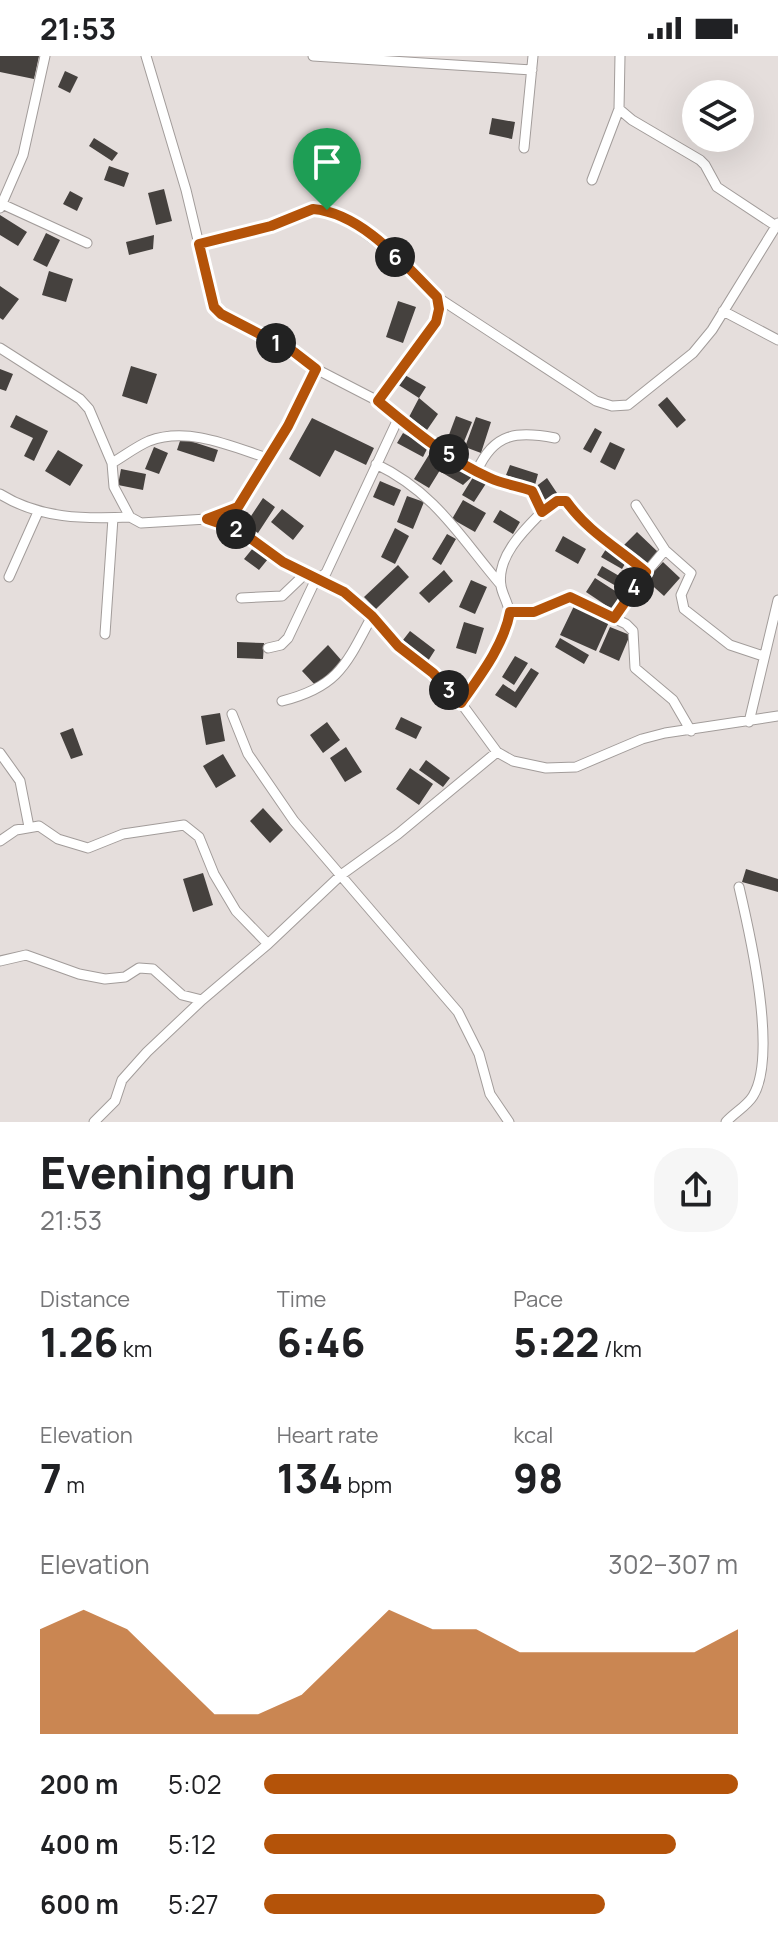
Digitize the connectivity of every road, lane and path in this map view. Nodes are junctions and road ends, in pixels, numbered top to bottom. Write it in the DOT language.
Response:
graph roads {
  1 [pos="45,56"];
  2 [pos="146,56"];
  3 [pos="313,56"];
  4 [pos="533,56"];
  5 [pos="620,56"];
  6 [pos="532,70"];
  7 [pos="619,109"];
  8 [pos="524,148"];
  9 [pos="592,180"];
  10 [pos="1,206"];
  11 [pos="777,225"];
  12 [pos="87,243"];
  13 [pos="199,244"];
  14 [pos="437,297"];
  15 [pos="723,311"];
  16 [pos="778,340"];
  17 [pos="0,348"];
  18 [pos="316,369"];
  19 [pos="378,401"];
  20 [pos="398,419"];
  21 [pos="555,438"];
  22 [pos="270,459"];
  23 [pos="112,463"];
  24 [pos="376,464"];
  25 [pos="477,471"];
  26 [pos="0,494"];
  27 [pos="636,505"];
  28 [pos="238,507"];
  29 [pos="38,512"];
  30 [pos="542,512"];
  31 [pos="130,517"];
  32 [pos="113,518"];
  33 [pos="207,519"];
  34 [pos="239,530"];
  35 [pos="665,550"];
  36 [pos="646,572"];
  37 [pos="304,575"];
  38 [pos="9,577"];
  39 [pos="315,581"];
  40 [pos="501,585"];
  41 [pos="241,598"];
  42 [pos="778,600"];
  43 [pos="510,612"];
  44 [pos="372,616"];
  45 [pos="614,618"];
  46 [pos="105,634"];
  47 [pos="268,648"];
  48 [pos="763,656"];
  49 [pos="282,701"];
  50 [pos="461,703"];
  51 [pos="232,714"];
  52 [pos="778,716"];
  53 [pos="749,722"];
  54 [pos="691,731"];
  55 [pos="497,752"];
  56 [pos="0,753"];
  57 [pos="29,827"];
  58 [pos="0,841"];
  59 [pos="341,875"];
  60 [pos="739,887"];
  61 [pos="268,944"];
  62 [pos="0,961"];
  63 [pos="202,1000"];
  64 [pos="94,1122"];
  65 [pos="509,1122"];
  66 [pos="726,1122"];
  1 -- 10 [label="street"];
  2 -- 13 [label="street"];
  3 -- 6 [label="street"];
  4 -- 6 [label="street"];
  5 -- 7 [label="street"];
  6 -- 8 [label="street"];
  7 -- 9 [label="street"];
  7 -- 11 [label="street"];
  10 -- 12 [label="street"];
  11 -- 15 [label="street"];
  13 -- 14 [label="street"];
  13 -- 18 [label="street"];
  14 -- 15 [label="street"];
  14 -- 19 [label="street"];
  15 -- 16 [label="street"];
  17 -- 23 [label="street"];
  18 -- 19 [label="street"];
  18 -- 22 [label="street"];
  19 -- 20 [label="street"];
  20 -- 24 [label="street"];
  20 -- 25 [label="street"];
  21 -- 25 [label="street"];
  22 -- 23 [label="street"];
  22 -- 28 [label="street"];
  23 -- 31 [label="street"];
  24 -- 39 [label="street"];
  24 -- 40 [label="street"];
  25 -- 30 [label="street"];
  26 -- 29 [label="street"];
  27 -- 35 [label="street"];
  28 -- 33 [label="street"];
  28 -- 34 [label="street"];
  29 -- 32 [label="street"];
  29 -- 38 [label="street"];
  30 -- 36 [label="street"];
  30 -- 40 [label="street"];
  31 -- 32 [label="street"];
  31 -- 33 [label="street"];
  32 -- 46 [label="street"];
  33 -- 34 [label="street"];
  34 -- 37 [label="street"];
  35 -- 36 [label="street"];
  35 -- 48 [label="street"];
  36 -- 45 [label="street"];
  37 -- 39 [label="street"];
  37 -- 41 [label="street"];
  39 -- 44 [label="street"];
  39 -- 47 [label="street"];
  40 -- 43 [label="street"];
  42 -- 48 [label="street"];
  43 -- 45 [label="street"];
  43 -- 50 [label="street"];
  44 -- 49 [label="street"];
  44 -- 50 [label="street"];
  45 -- 54 [label="street"];
  48 -- 53 [label="street"];
  50 -- 55 [label="street"];
  51 -- 59 [label="street"];
  52 -- 53 [label="street"];
  53 -- 54 [label="street"];
  54 -- 55 [label="street"];
  55 -- 59 [label="street"];
  56 -- 57 [label="street"];
  57 -- 58 [label="street"];
  57 -- 61 [label="street"];
  59 -- 61 [label="street"];
  59 -- 65 [label="street"];
  60 -- 66 [label="street"];
  61 -- 63 [label="street"];
  62 -- 63 [label="street"];
  63 -- 64 [label="street"];
}
